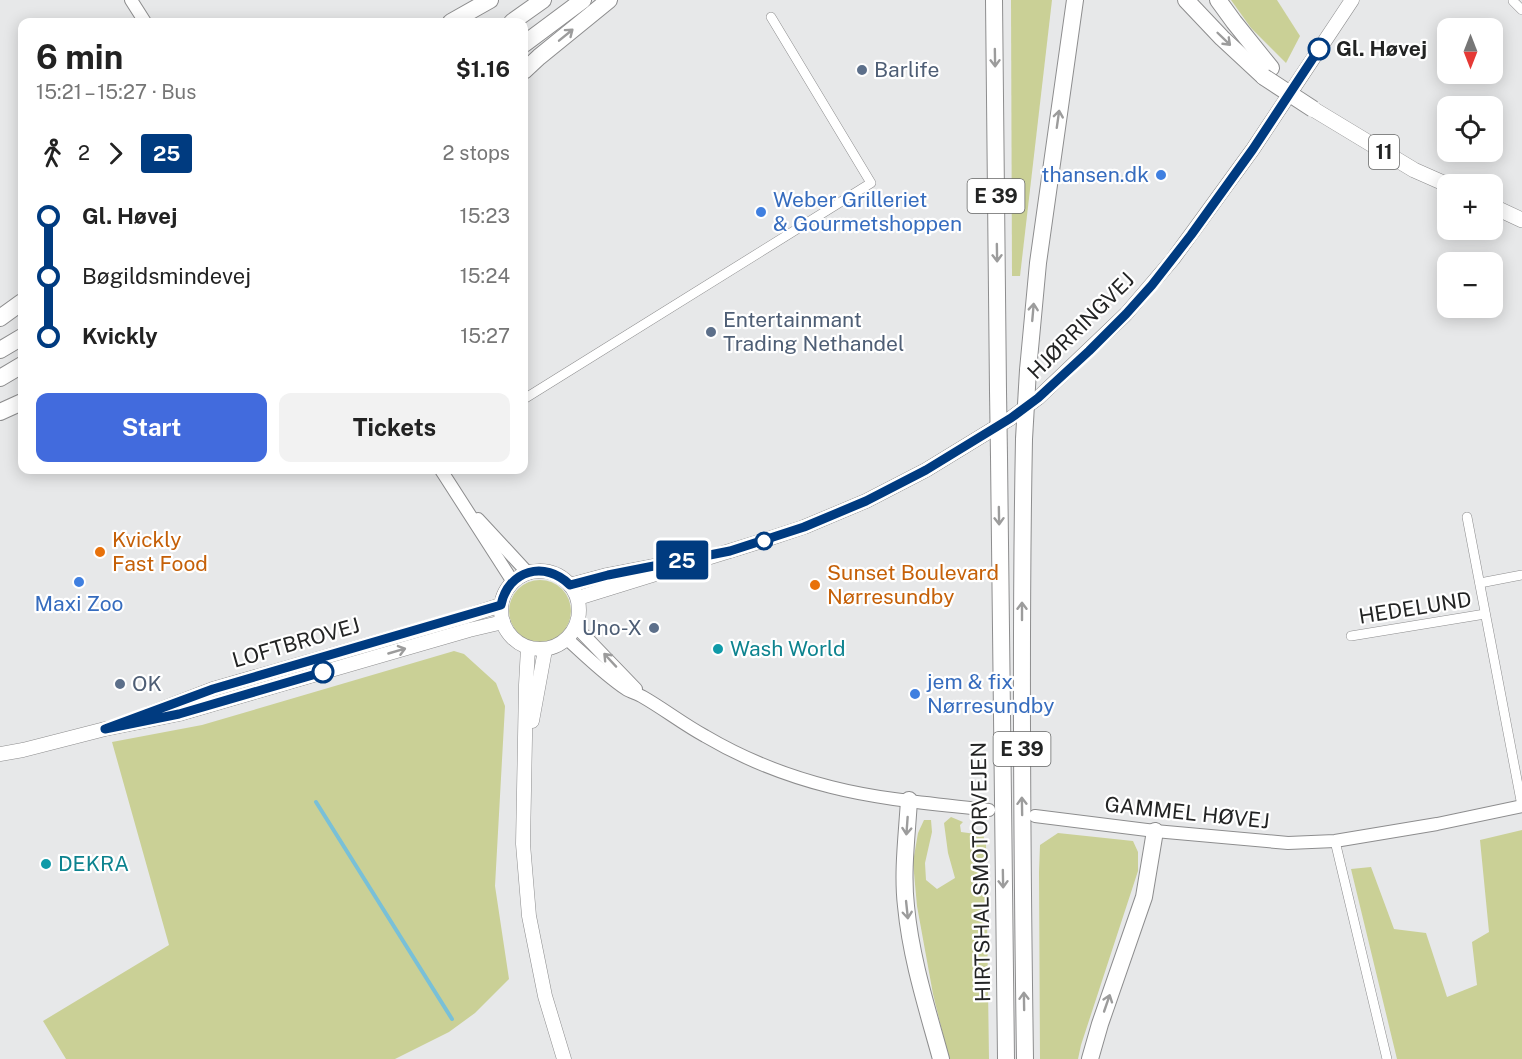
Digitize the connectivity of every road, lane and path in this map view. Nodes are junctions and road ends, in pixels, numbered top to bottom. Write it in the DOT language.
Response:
graph roads {
  1 [pos="131,0"];
  2 [pos="490,0"];
  3 [pos="543,0"];
  4 [pos="583,0"];
  5 [pos="609,0"];
  6 [pos="994,0"];
  7 [pos="1075,0"];
  8 [pos="1186,0"];
  9 [pos="1218,0"];
  10 [pos="1352,0"];
  11 [pos="1514,0"];
  12 [pos="1522,10"];
  13 [pos="771,17"];
  14 [pos="143,18"];
  15 [pos="458,18"];
  16 [pos="518,18"];
  17 [pos="528,41"];
  18 [pos="528,67"];
  19 [pos="1267,72"];
  20 [pos="1318,112"];
  21 [pos="1437,180"];
  22 [pos="1503,211"];
  23 [pos="1522,220"];
  24 [pos="18,305"];
  25 [pos="0,318"];
  26 [pos="18,339"];
  27 [pos="0,350"];
  28 [pos="18,367"];
  29 [pos="0,378"];
  30 [pos="528,397"];
  31 [pos="18,404"];
  32 [pos="0,412"];
  33 [pos="444,474"];
  34 [pos="462,502"];
  35 [pos="1467,517"];
  36 [pos="730,551"];
  37 [pos="528,573"];
  38 [pos="1522,575"];
  39 [pos="513,582"];
  40 [pos="1479,583"];
  41 [pos="570,585"];
  42 [pos="578,598"];
  43 [pos="501,605"];
  44 [pos="1485,614"];
  45 [pos="502,622"];
  46 [pos="577,624"];
  47 [pos="1351,636"];
  48 [pos="567,639"];
  49 [pos="528,648"];
  50 [pos="545,650"];
  51 [pos="642,697"];
  52 [pos="105,729"];
  53 [pos="0,754"];
  54 [pos="526,756"];
  55 [pos="909,801"];
  56 [pos="1522,806"];
  57 [pos="989,810"];
  58 [pos="1035,816"];
  59 [pos="1155,831"];
  60 [pos="1335,842"];
  61 [pos="564,1059"];
  62 [pos="941,1059"];
  63 [pos="1006,1059"];
  64 [pos="1025,1059"];
  65 [pos="1090,1059"];
  66 [pos="1387,1059"];
  1 -- 14 [label="street"];
  2 -- 15 [label="highway"];
  3 -- 16 [label="highway"];
  4 -- 17 [label="highway"];
  18 -- 5 [label="highway, one-way"];
  6 -- 63 [label="highway, HIRTSHALSMOTORVEJEN / E 39, one-way, bridge"];
  64 -- 7 [label="highway, HIRTSHALSMOTORVEJEN / E 39, one-way, bridge"];
  8 -- 19 [label="highway, 11, one-way"];
  9 -- 19 [label="highway, 11"];
  10 -- 36 [label="main road, HJØRRINGVEJ"];
  11 -- 12 [label="street"];
  13 -- 30 [label="street"];
  19 -- 20 [label="highway, 11, bridge"];
  20 -- 21 [label="main road, 11"];
  22 -- 23 [label="main road"];
  24 -- 25 [label="highway"];
  26 -- 27 [label="highway"];
  28 -- 29 [label="highway"];
  31 -- 32 [label="highway"];
  33 -- 34 [label="street"];
  34 -- 37 [label="street"];
  34 -- 39 [label="street"];
  35 -- 40 [label="street, HEDELUND"];
  36 -- 41 [label="main road, HJØRRINGVEJ"];
  36 -- 42 [label="main road, HJØRRINGVEJ"];
  37 -- 39 [label="main road"];
  37 -- 41 [label="main road"];
  38 -- 40 [label="street, HEDELUND"];
  39 -- 43 [label="main road"];
  40 -- 44 [label="street, HEDELUND"];
  41 -- 42 [label="main road"];
  42 -- 46 [label="main road"];
  43 -- 45 [label="main road"];
  43 -- 52 [label="main road, LOFTBROVEJ"];
  44 -- 47 [label="street, HEDELUND"];
  44 -- 56 [label="street, HEDELUND"];
  45 -- 49 [label="main road"];
  52 -- 45 [label="main road, LOFTBROVEJ, one-way"];
  46 -- 48 [label="main road"];
  51 -- 46 [label="street, one-way"];
  48 -- 50 [label="main road"];
  48 -- 51 [label="street"];
  49 -- 50 [label="main road"];
  49 -- 54 [label="main road"];
  50 -- 54 [label="main road"];
  51 -- 55 [label="street"];
  52 -- 53 [label="main road, LOFTBROVEJ"];
  54 -- 61 [label="main road"];
  55 -- 57 [label="street"];
  55 -- 62 [label="highway, one-way"];
  56 -- 60 [label="street, GAMMEL HØVEJ"];
  58 -- 59 [label="street, GAMMEL HØVEJ"];
  59 -- 60 [label="street, GAMMEL HØVEJ"];
  65 -- 59 [label="highway, one-way"];
  60 -- 66 [label="street"];
}
